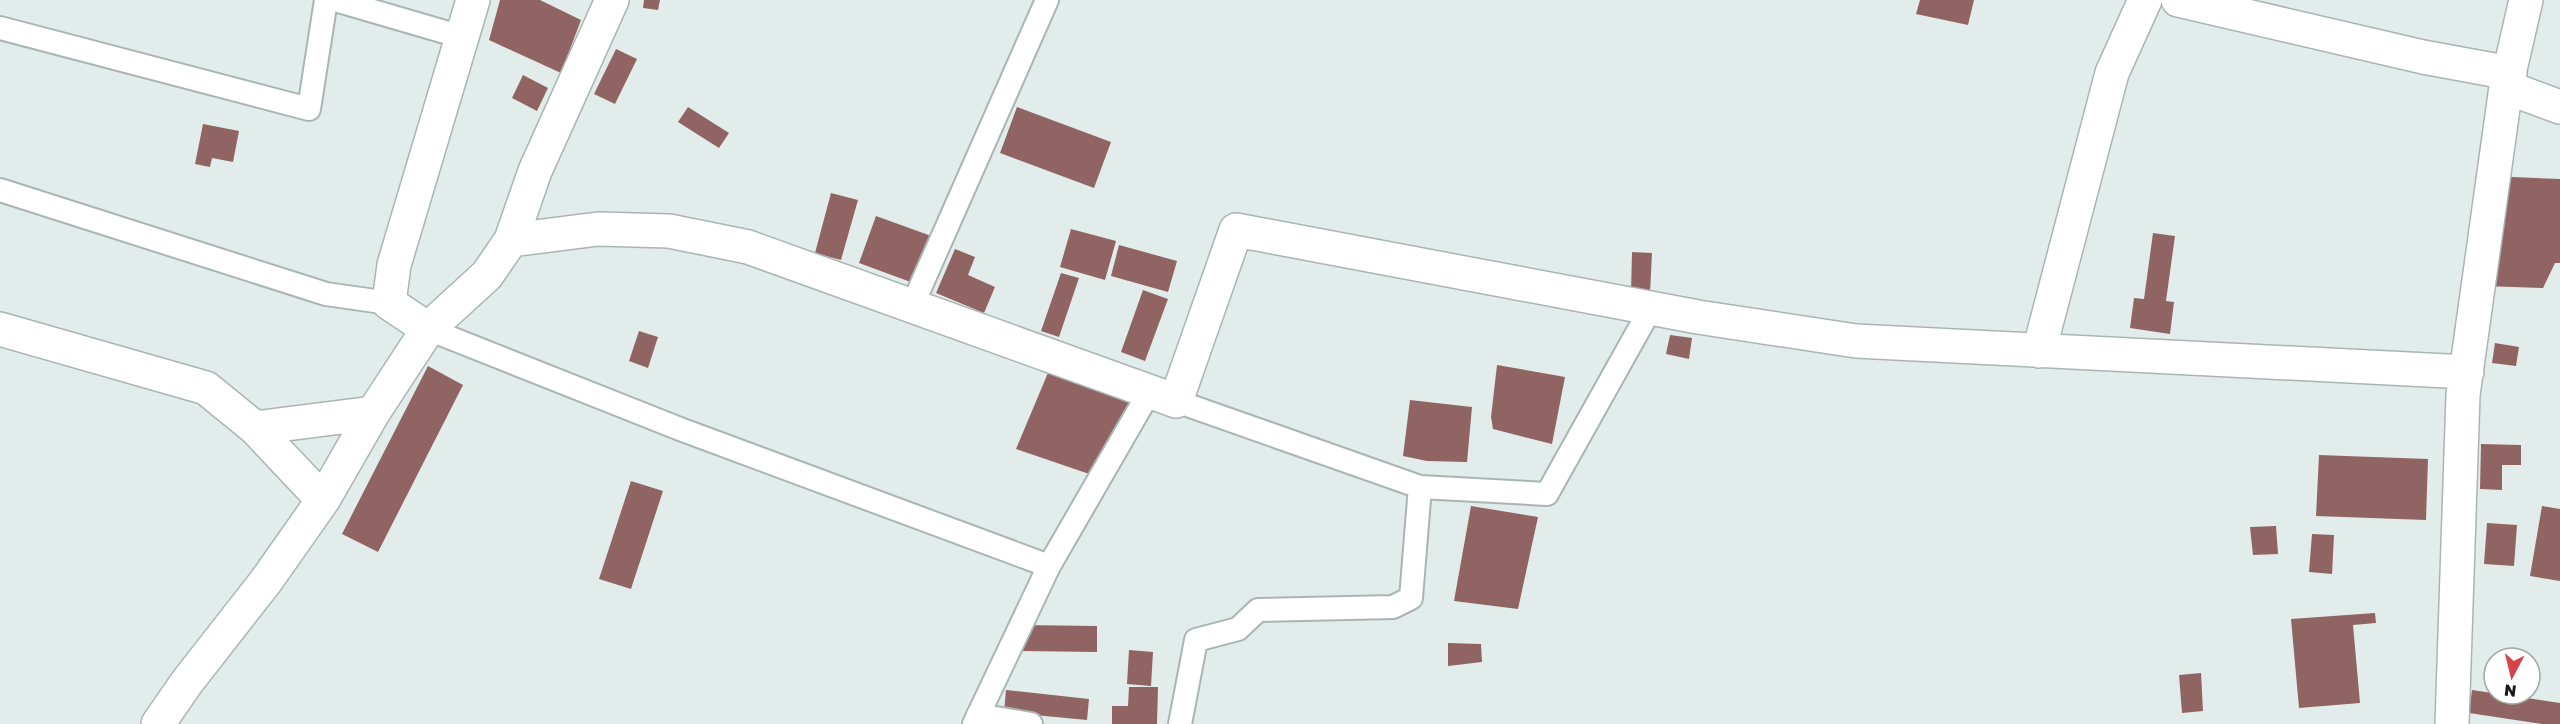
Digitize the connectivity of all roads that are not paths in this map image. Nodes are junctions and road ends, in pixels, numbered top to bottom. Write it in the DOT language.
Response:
graph roads {
  1 [pos="326,0"];
  2 [pos="335,0"];
  3 [pos="473,0"];
  4 [pos="612,0"];
  5 [pos="1047,0"];
  6 [pos="2145,0"];
  7 [pos="2178,0"];
  8 [pos="2526,0"];
  9 [pos="0,28"];
  10 [pos="462,37"];
  11 [pos="2508,80"];
  12 [pos="2560,107"];
  13 [pos="0,190"];
  14 [pos="511,240"];
  15 [pos="389,303"];
  16 [pos="912,306"];
  17 [pos="1651,308"];
  18 [pos="0,329"];
  19 [pos="428,329"];
  20 [pos="2039,351"];
  21 [pos="2467,372"];
  22 [pos="1163,396"];
  23 [pos="373,412"];
  24 [pos="255,428"];
  25 [pos="1420,487"];
  26 [pos="322,500"];
  27 [pos="1048,566"];
  28 [pos="976,720"];
  29 [pos="158,724"];
  30 [pos="1031,724"];
  31 [pos="1180,724"];
  32 [pos="2452,724"];
  1 -- 9 [label="lane"];
  2 -- 10 [label="lane"];
  3 -- 10 [label="street"];
  4 -- 14 [label="street"];
  5 -- 16 [label="lane"];
  6 -- 20 [label="street"];
  7 -- 11 [label="street"];
  8 -- 11 [label="street"];
  10 -- 15 [label="street"];
  11 -- 12 [label="street"];
  11 -- 21 [label="street"];
  13 -- 15 [label="lane"];
  14 -- 16 [label="street"];
  14 -- 19 [label="street"];
  15 -- 19 [label="street"];
  16 -- 22 [label="street"];
  17 -- 20 [label="street"];
  17 -- 22 [label="street"];
  17 -- 25 [label="lane"];
  18 -- 24 [label="street"];
  19 -- 23 [label="street"];
  19 -- 27 [label="lane"];
  20 -- 21 [label="street"];
  21 -- 32 [label="street"];
  22 -- 25 [label="lane"];
  22 -- 27 [label="lane"];
  23 -- 24 [label="street"];
  23 -- 26 [label="street"];
  24 -- 26 [label="street"];
  25 -- 31 [label="lane"];
  26 -- 29 [label="street"];
  27 -- 28 [label="lane"];
  28 -- 30 [label="lane"];
}
